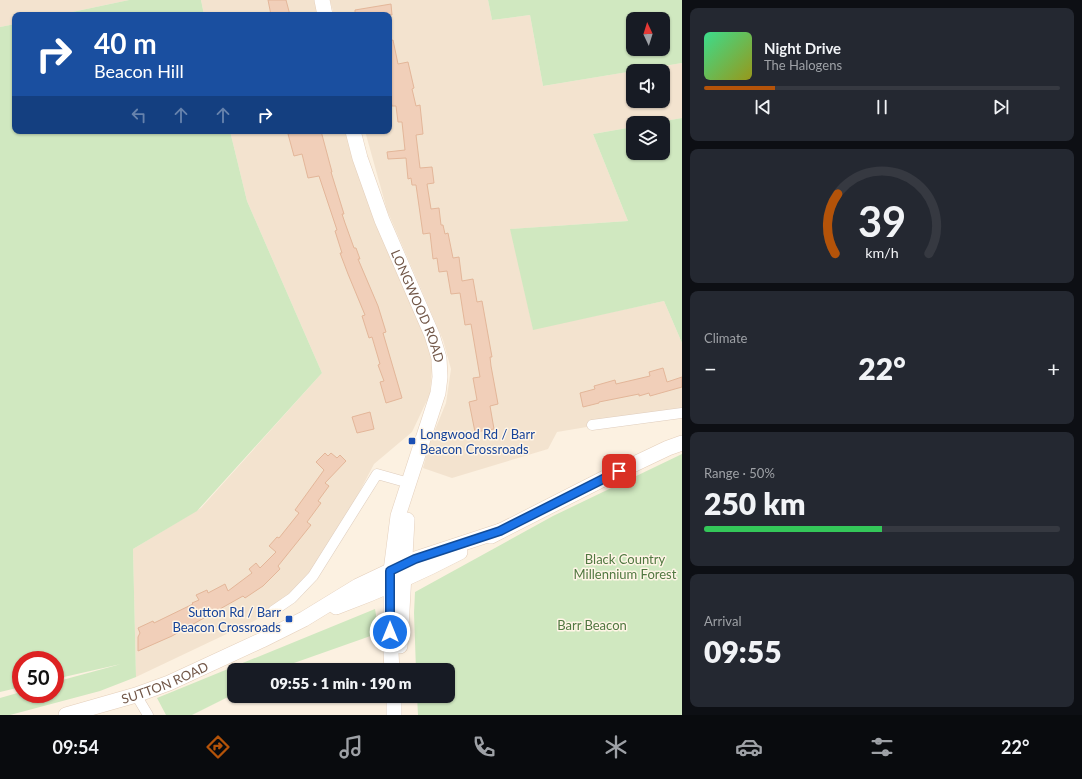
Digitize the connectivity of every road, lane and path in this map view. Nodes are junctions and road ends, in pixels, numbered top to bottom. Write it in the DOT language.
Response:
graph roads {
  1 [pos="322,0"];
  2 [pos="325,12"];
  3 [pos="354,134"];
  4 [pos="682,413"];
  5 [pos="592,425"];
  6 [pos="682,443"];
  7 [pos="409,483"];
  8 [pos="397,575"];
  9 [pos="273,611"];
  10 [pos="392,663"];
  11 [pos="400,663"];
  12 [pos="136,696"];
  13 [pos="394,703"];
  14 [pos="66,715"];
  15 [pos="148,715"];
  16 [pos="394,715"];
  1 -- 2 [label="main road"];
  3 -- 7 [label="main road, LONGWOOD ROAD"];
  4 -- 5 [label="street"];
  6 -- 8 [label="main road, SUTTON ROAD"];
  7 -- 8 [label="main road, LONGWOOD ROAD"];
  7 -- 9 [label="street"];
  8 -- 10 [label="main road"];
  8 -- 11 [label="main road"];
  8 -- 12 [label="main road, SUTTON ROAD"];
  12 -- 14 [label="main road, SUTTON ROAD"];
  12 -- 15 [label="street"];
  13 -- 16 [label="main road"];
}
